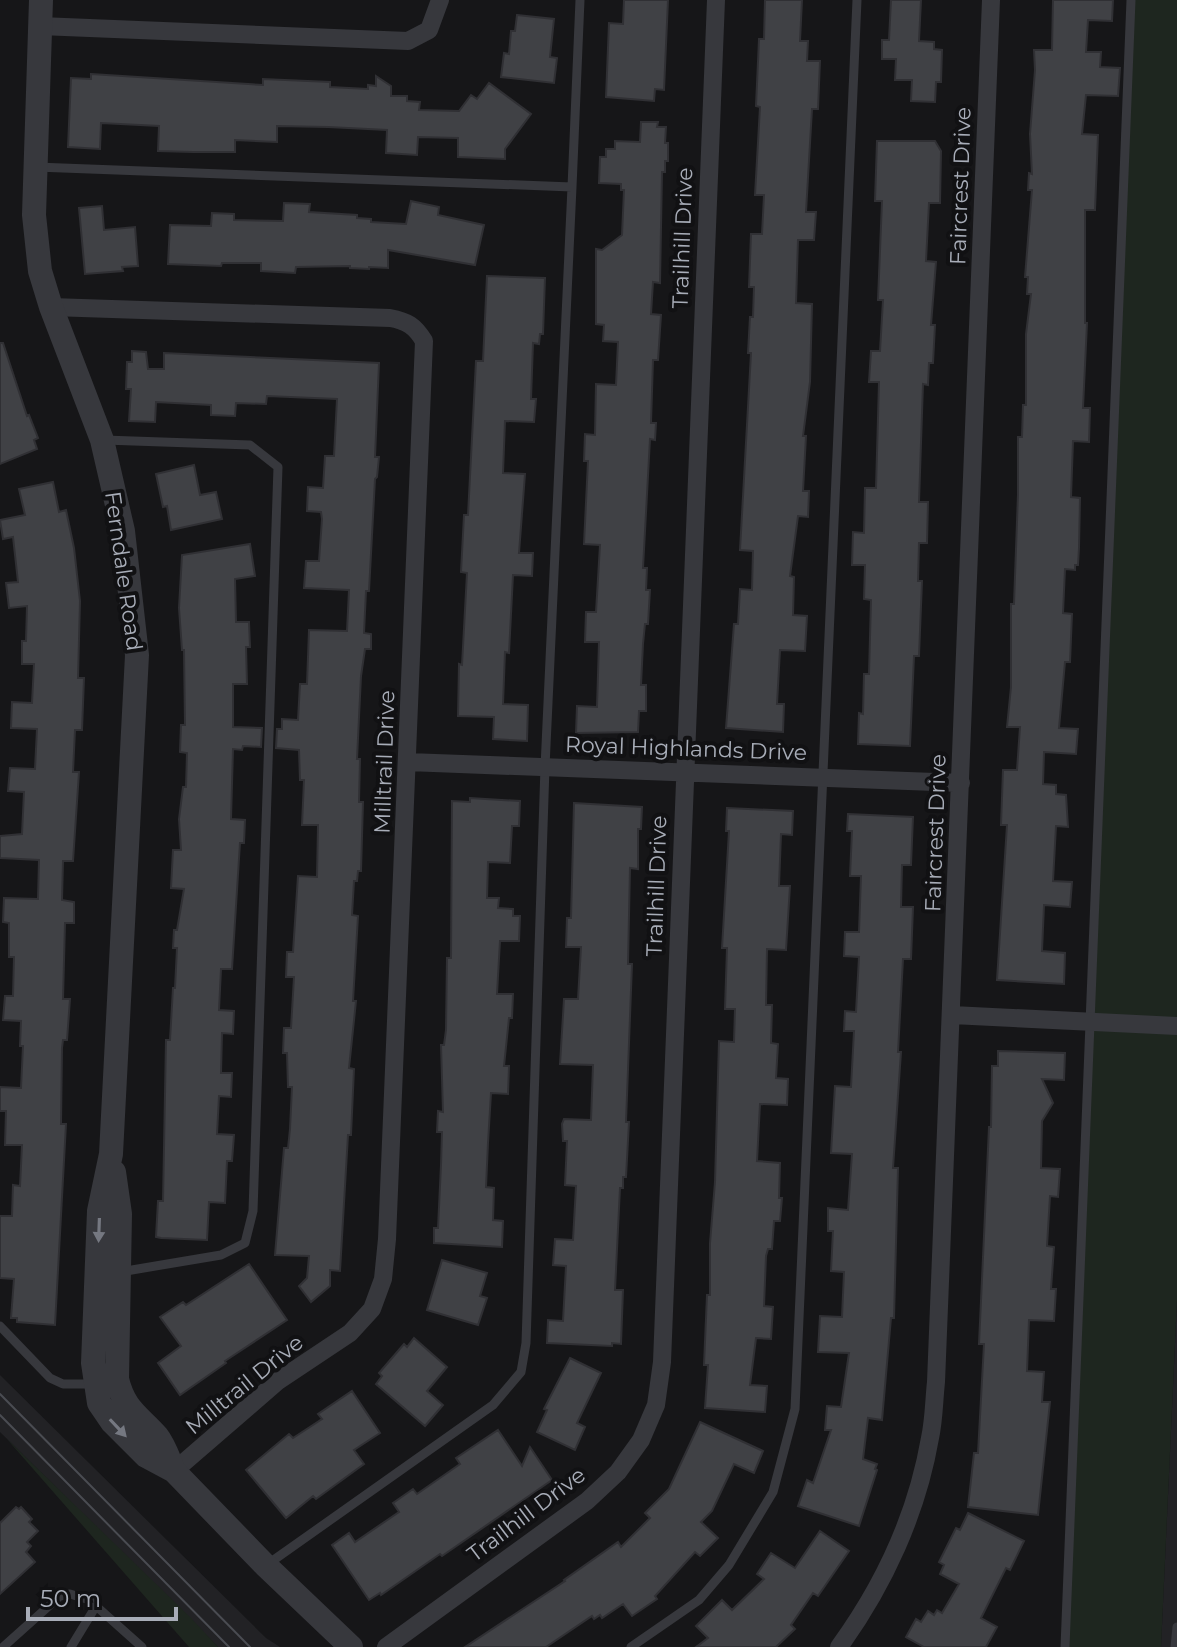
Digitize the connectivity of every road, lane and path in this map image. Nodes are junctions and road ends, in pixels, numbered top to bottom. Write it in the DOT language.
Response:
graph roads {
  1 [pos="41,0"];
  2 [pos="440,0"];
  3 [pos="580,0"];
  4 [pos="716,0"];
  5 [pos="857,0"];
  6 [pos="991,0"];
  7 [pos="1131,0"];
  8 [pos="40,26"];
  9 [pos="36,167"];
  10 [pos="572,187"];
  11 [pos="51,307"];
  12 [pos="102,440"];
  13 [pos="408,762"];
  14 [pos="545,767"];
  15 [pos="684,772"];
  16 [pos="824,777"];
  17 [pos="961,783"];
  18 [pos="952,1015"];
  19 [pos="1091,1022"];
  20 [pos="1177,1026"];
  21 [pos="111,1154"];
  22 [pos="120,1272"];
  23 [pos="0,1326"];
  24 [pos="101,1370"];
  25 [pos="174,1471"];
  26 [pos="265,1565"];
  27 [pos="96,1606"];
  28 [pos="1177,1627"];
  29 [pos="3,1647"];
  30 [pos="71,1647"];
  31 [pos="142,1647"];
  32 [pos="351,1647"];
  33 [pos="386,1647"];
  34 [pos="631,1647"];
  35 [pos="839,1647"];
  36 [pos="1065,1647"];
  37 [pos="1175,1647"];
  1 -- 8 [label="street, Ferndale Road"];
  2 -- 8 [label="street"];
  3 -- 10 [label="lane"];
  4 -- 15 [label="street, Trailhill Drive"];
  5 -- 16 [label="lane"];
  6 -- 17 [label="street, Faircrest Drive"];
  7 -- 19 [label="lane"];
  8 -- 9 [label="street, Ferndale Road"];
  9 -- 10 [label="lane"];
  9 -- 11 [label="street, Ferndale Road"];
  10 -- 14 [label="lane"];
  11 -- 12 [label="street, Ferndale Road"];
  11 -- 13 [label="street, Milltrail Drive"];
  12 -- 21 [label="street, Ferndale Road"];
  12 -- 22 [label="lane"];
  13 -- 14 [label="street, Royal Highlands Drive"];
  13 -- 25 [label="street, Milltrail Drive"];
  14 -- 15 [label="street, Royal Highlands Drive"];
  14 -- 26 [label="lane"];
  15 -- 16 [label="street, Royal Highlands Drive"];
  15 -- 33 [label="street, Trailhill Drive"];
  16 -- 17 [label="street, Royal Highlands Drive"];
  16 -- 34 [label="lane"];
  17 -- 18 [label="street, Faircrest Drive"];
  18 -- 19 [label="street"];
  18 -- 35 [label="street, Faircrest Drive"];
  19 -- 20 [label="street"];
  19 -- 36 [label="lane"];
  21 -- 22 [label="street, Ferndale Road"];
  21 -- 24 [label="street, Ferndale Road, one-way"];
  22 -- 24 [label="street, Ferndale Road"];
  23 -- 24 [label="lane"];
  24 -- 25 [label="street"];
  25 -- 26 [label="street"];
  26 -- 32 [label="street"];
  27 -- 29 [label="lane"];
  27 -- 30 [label="lane"];
  27 -- 31 [label="lane"];
  28 -- 37 [label="lane"];
}
